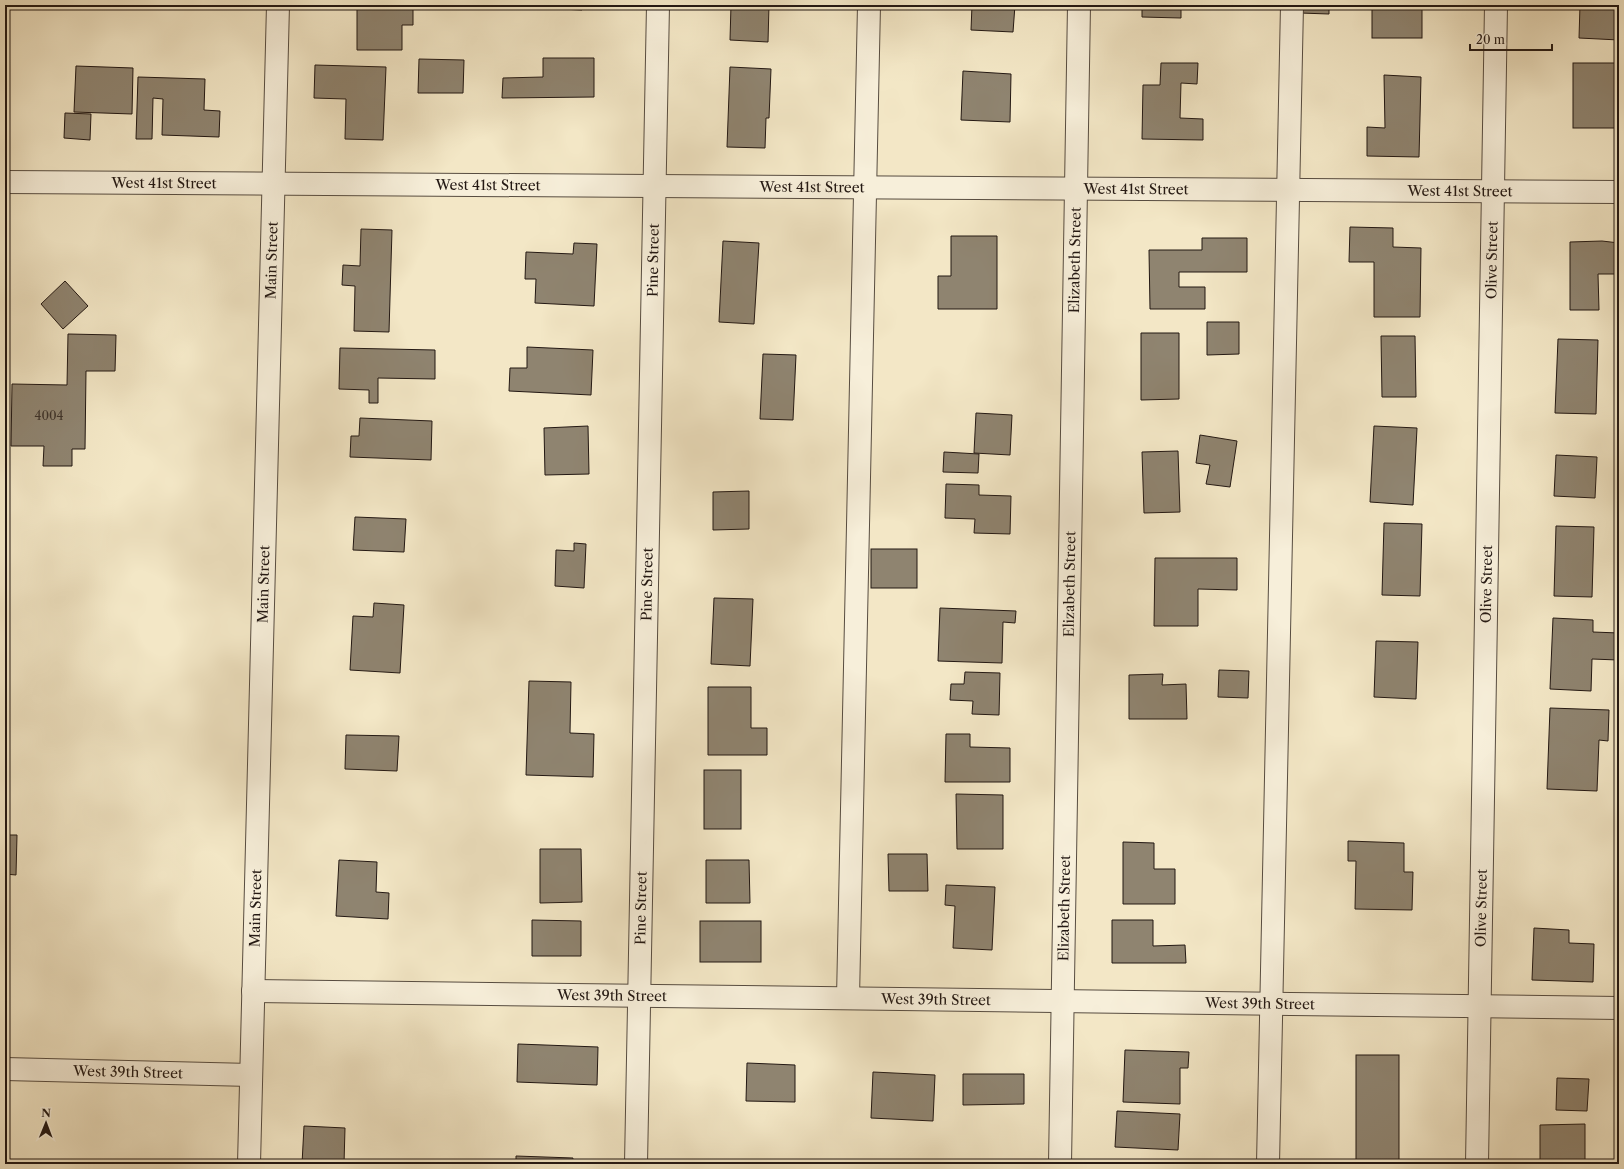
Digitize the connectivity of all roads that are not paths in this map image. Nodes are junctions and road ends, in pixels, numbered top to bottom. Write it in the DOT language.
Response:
graph roads {
  1 [pos="278,5"];
  2 [pos="658,5"];
  3 [pos="869,5"];
  4 [pos="1079,5"];
  5 [pos="1292,5"];
  6 [pos="1496,5"];
  7 [pos="5,182"];
  8 [pos="273,183"];
  9 [pos="654,186"];
  10 [pos="865,187"];
  11 [pos="1076,188"];
  12 [pos="1288,190"];
  13 [pos="1493,191"];
  14 [pos="1619,192"];
  15 [pos="252,990"];
  16 [pos="638,995"];
  17 [pos="848,998"];
  18 [pos="1062,1000"];
  19 [pos="1271,1003"];
  20 [pos="1479,1006"];
  21 [pos="1619,1008"];
  22 [pos="5,1069"];
  23 [pos="251,1075"];
  24 [pos="250,1164"];
  25 [pos="636,1164"];
  26 [pos="1060,1164"];
  27 [pos="1268,1164"];
  28 [pos="1477,1164"];
  1 -- 8 [label="street, Main Street"];
  2 -- 9 [label="street, Pine Street"];
  3 -- 10 [label="street"];
  4 -- 11 [label="street, Elizabeth Street"];
  5 -- 12 [label="street"];
  6 -- 13 [label="street, Olive Street"];
  7 -- 8 [label="street, West 41st Street"];
  8 -- 9 [label="street, West 41st Street"];
  8 -- 15 [label="street, Main Street"];
  9 -- 10 [label="street, West 41st Street"];
  9 -- 16 [label="street, Pine Street"];
  10 -- 11 [label="street, West 41st Street"];
  10 -- 17 [label="street"];
  11 -- 12 [label="street, West 41st Street"];
  11 -- 18 [label="street, Elizabeth Street"];
  12 -- 13 [label="street, West 41st Street"];
  12 -- 19 [label="street"];
  13 -- 14 [label="street, West 41st Street"];
  13 -- 20 [label="street, Olive Street"];
  15 -- 16 [label="street, West 39th Street"];
  15 -- 23 [label="street, Main Street"];
  16 -- 17 [label="street, West 39th Street"];
  16 -- 25 [label="street, Pine Street"];
  17 -- 18 [label="street, West 39th Street"];
  18 -- 19 [label="street, West 39th Street"];
  18 -- 26 [label="street, Elizabeth Street"];
  19 -- 20 [label="street, West 39th Street"];
  19 -- 27 [label="street"];
  20 -- 21 [label="street, West 39th Street"];
  20 -- 28 [label="street, Olive Street"];
  22 -- 23 [label="street, West 39th Street"];
  23 -- 24 [label="street, Main Street"];
}
